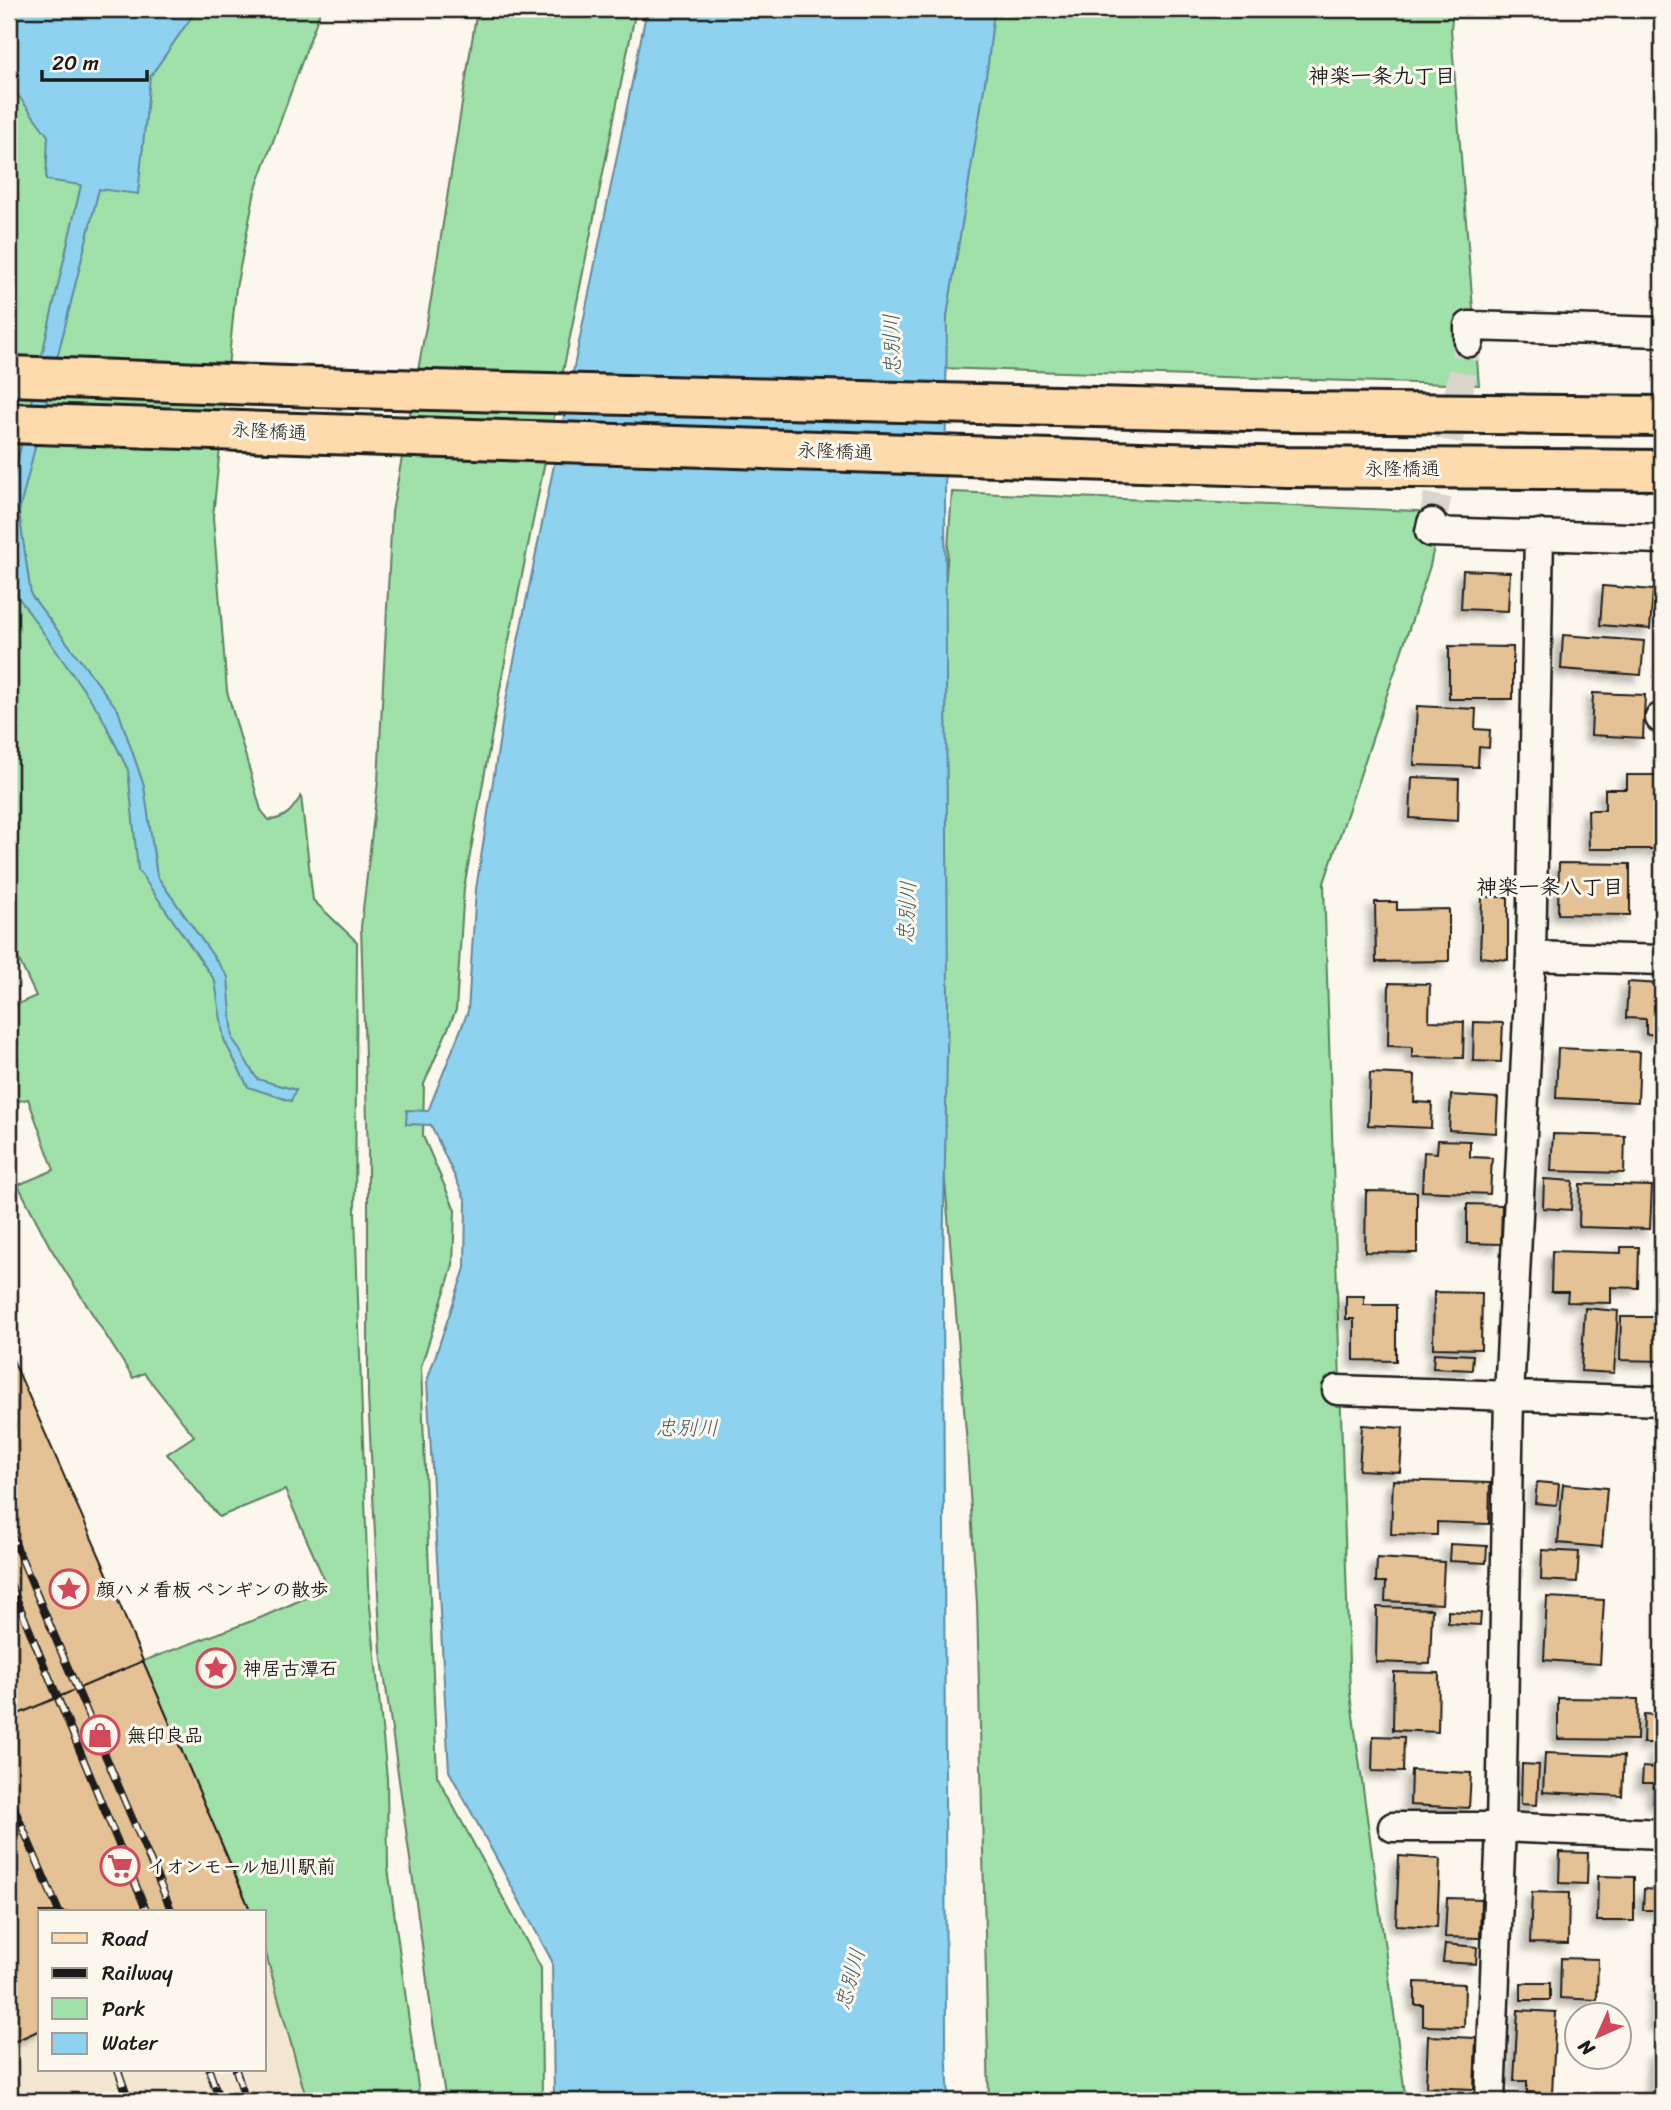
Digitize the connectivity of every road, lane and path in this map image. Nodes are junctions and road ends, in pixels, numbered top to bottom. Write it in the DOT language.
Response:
graph roads {
  1 [pos="1662,332"];
  2 [pos="1469,342"];
  3 [pos="9,376"];
  4 [pos="1662,416"];
  5 [pos="9,423"];
  6 [pos="1662,470"];
  7 [pos="1432,523"];
  8 [pos="1539,534"];
  9 [pos="1662,538"];
  10 [pos="1531,956"];
  11 [pos="1662,960"];
  12 [pos="1337,1390"];
  13 [pos="1509,1396"];
  14 [pos="1662,1401"];
  15 [pos="1393,1827"];
  16 [pos="1501,1827"];
  17 [pos="1662,1834"];
  18 [pos="1490,2101"];
  1 -- 2 [label="street"];
  3 -- 4 [label="main road"];
  5 -- 6 [label="main road, 永隆橋通"];
  7 -- 8 [label="street"];
  8 -- 9 [label="street"];
  8 -- 10 [label="street"];
  10 -- 11 [label="street"];
  10 -- 13 [label="street"];
  12 -- 13 [label="street"];
  13 -- 14 [label="street"];
  13 -- 16 [label="street"];
  15 -- 16 [label="street"];
  16 -- 17 [label="street"];
  16 -- 18 [label="street"];
}
